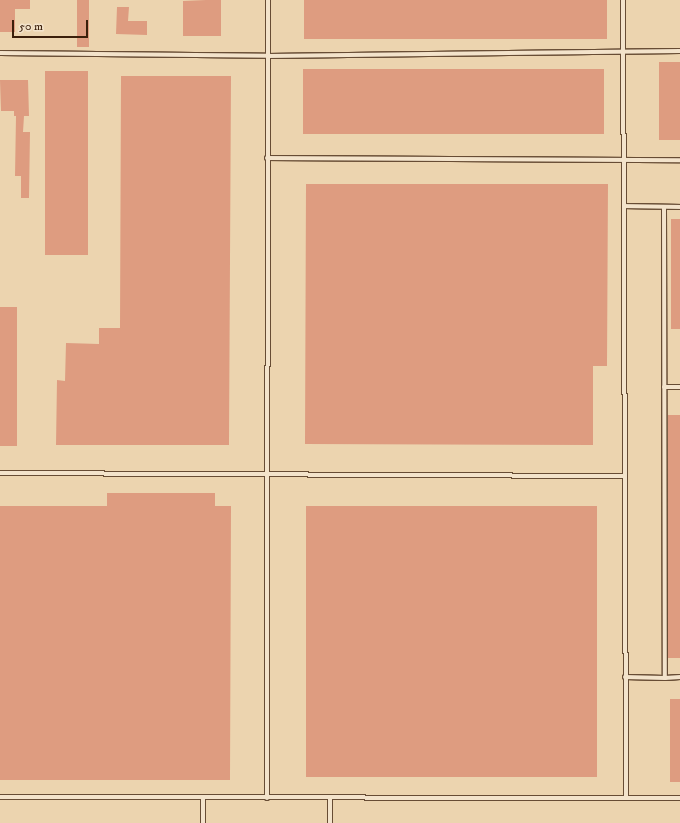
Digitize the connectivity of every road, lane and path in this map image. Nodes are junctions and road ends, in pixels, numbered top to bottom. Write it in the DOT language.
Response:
graph roads {
  1 [pos="268,0"];
  2 [pos="623,0"];
  3 [pos="680,51"];
  4 [pos="623,52"];
  5 [pos="0,53"];
  6 [pos="268,56"];
  7 [pos="268,158"];
  8 [pos="624,160"];
  9 [pos="680,160"];
  10 [pos="624,206"];
  11 [pos="664,207"];
  12 [pos="680,207"];
  13 [pos="664,387"];
  14 [pos="680,387"];
  15 [pos="0,473"];
  16 [pos="267,474"];
  17 [pos="625,476"];
  18 [pos="625,677"];
  19 [pos="680,677"];
  20 [pos="665,678"];
  21 [pos="0,797"];
  22 [pos="203,797"];
  23 [pos="267,798"];
  24 [pos="330,798"];
  25 [pos="626,798"];
  26 [pos="680,798"];
  27 [pos="203,823"];
  28 [pos="330,823"];
  1 -- 6 [label="lane"];
  2 -- 4 [label="lane"];
  3 -- 4 [label="lane"];
  4 -- 6 [label="lane"];
  4 -- 8 [label="lane"];
  5 -- 6 [label="lane"];
  6 -- 7 [label="lane"];
  7 -- 8 [label="lane"];
  7 -- 16 [label="lane"];
  8 -- 9 [label="lane"];
  8 -- 10 [label="lane"];
  10 -- 11 [label="lane"];
  10 -- 17 [label="lane"];
  11 -- 12 [label="lane"];
  11 -- 13 [label="lane"];
  13 -- 14 [label="lane"];
  13 -- 20 [label="lane"];
  15 -- 16 [label="lane"];
  16 -- 17 [label="lane"];
  16 -- 23 [label="lane"];
  17 -- 18 [label="lane"];
  18 -- 20 [label="lane"];
  18 -- 25 [label="lane"];
  19 -- 20 [label="lane"];
  21 -- 22 [label="lane"];
  22 -- 23 [label="lane"];
  22 -- 27 [label="lane"];
  23 -- 24 [label="lane"];
  24 -- 25 [label="lane"];
  24 -- 28 [label="lane"];
  25 -- 26 [label="lane"];
}
